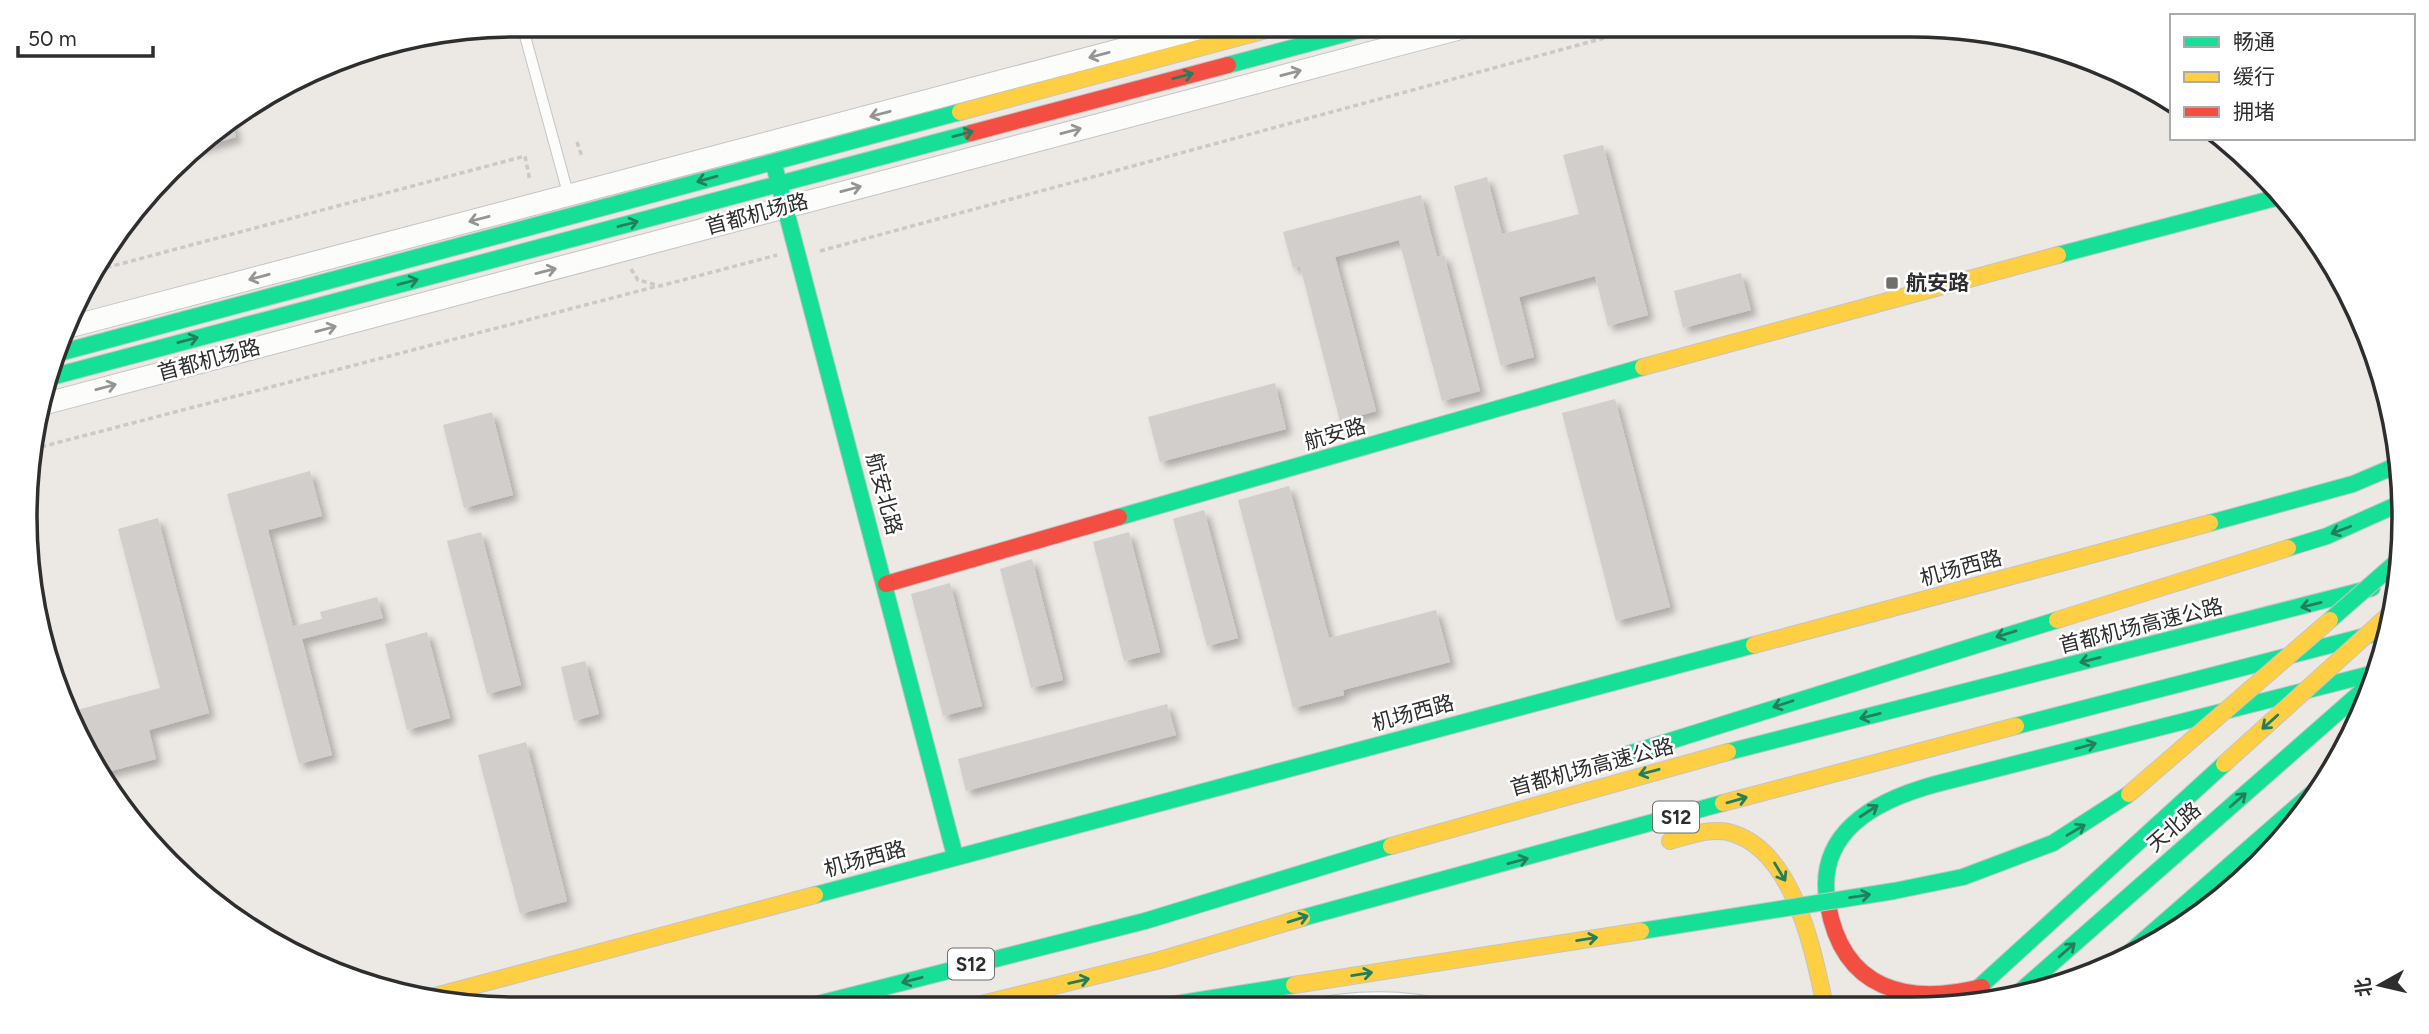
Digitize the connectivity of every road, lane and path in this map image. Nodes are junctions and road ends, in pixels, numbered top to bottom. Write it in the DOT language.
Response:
graph roads {
  1 [pos="526,37"];
  2 [pos="1168,37"];
  3 [pos="1232,37"];
  4 [pos="1329,37"];
  5 [pos="1425,37"];
  6 [pos="1604,37"];
  7 [pos="577,142"];
  8 [pos="770,153"];
  9 [pos="583,157"];
  10 [pos="530,181"];
  11 [pos="778,182"];
  12 [pos="2272,199"];
  13 [pos="572,206"];
  14 [pos="785,207"];
  15 [pos="581,236"];
  16 [pos="797,250"];
  17 [pos="624,258"];
  18 [pos="587,260"];
  19 [pos="107,267"];
  20 [pos="660,286"];
  21 [pos="77,325"];
  22 [pos="66,352"];
  23 [pos="58,375"];
  24 [pos="51,402"];
  25 [pos="42,447"];
  26 [pos="2389,469"];
  27 [pos="2392,507"];
  28 [pos="2389,568"];
  29 [pos="2387,583"];
  30 [pos="886,584"];
  31 [pos="2380,622"];
  32 [pos="2378,633"];
  33 [pos="2365,675"];
  34 [pos="2359,693"];
  35 [pos="1604,761"];
  36 [pos="2291,812"];
  37 [pos="1408,824"];
  38 [pos="1655,844"];
  39 [pos="1630,847"];
  40 [pos="1558,850"];
  41 [pos="955,856"];
  42 [pos="1144,921"];
  43 [pos="2152,933"];
  44 [pos="2030,982"];
  45 [pos="1982,987"];
  46 [pos="449,992"];
  47 [pos="1974,993"];
  48 [pos="845,997"];
  49 [pos="1010,997"];
  50 [pos="1219,997"];
  51 [pos="1362,997"];
  52 [pos="1394,997"];
  53 [pos="1823,997"];
  1 -- 13 [label="lane"];
  2 -- 8 [label="street, one-way"];
  3 -- 8 [label="main road"];
  11 -- 4 [label="main road, 首都机场路, one-way"];
  14 -- 5 [label="street, 首都机场路, one-way"];
  6 -- 16 [label="path"];
  7 -- 9 [label="path"];
  8 -- 11 [label="main road, 航安北路"];
  8 -- 13 [label="street, one-way"];
  10 -- 19 [label="path"];
  11 -- 14 [label="main road, 航安北路"];
  15 -- 11 [label="main road, 首都机场路, one-way"];
  12 -- 30 [label="main road, 航安路"];
  13 -- 15 [label="lane"];
  13 -- 21 [label="street, one-way"];
  13 -- 22 [label="main road"];
  14 -- 16 [label="main road, 航安北路"];
  14 -- 18 [label="street, 首都机场路"];
  15 -- 18 [label="lane"];
  23 -- 15 [label="main road, 首都机场路, one-way"];
  16 -- 20 [label="path"];
  16 -- 30 [label="main road, 航安北路"];
  17 -- 20 [label="path"];
  24 -- 18 [label="street, 首都机场路, one-way"];
  20 -- 25 [label="path"];
  26 -- 41 [label="main road, 机场西路"];
  27 -- 35 [label="main road, one-way"];
  50 -- 28 [label="main road, one-way, bridge"];
  29 -- 42 [label="main road, 首都机场高速公路 / S12, one-way"];
  30 -- 41 [label="main road, 航安北路"];
  31 -- 45 [label="main road, 天北路, one-way, bridge"];
  40 -- 32 [label="main road, S12, one-way"];
  45 -- 33 [label="main road, one-way"];
  44 -- 34 [label="main road, 天北路, one-way"];
  36 -- 43 [label="main road"];
  37 -- 42 [label="main road"];
  38 -- 53 [label="main road, one-way"];
  39 -- 40 [label="main road"];
  49 -- 40 [label="main road, S12, one-way"];
  41 -- 46 [label="main road, 机场西路"];
  42 -- 48 [label="main road, 首都机场高速公路 / S12, one-way"];
  45 -- 47 [label="main road, 天北路"];
  51 -- 52 [label="lane"];
}
